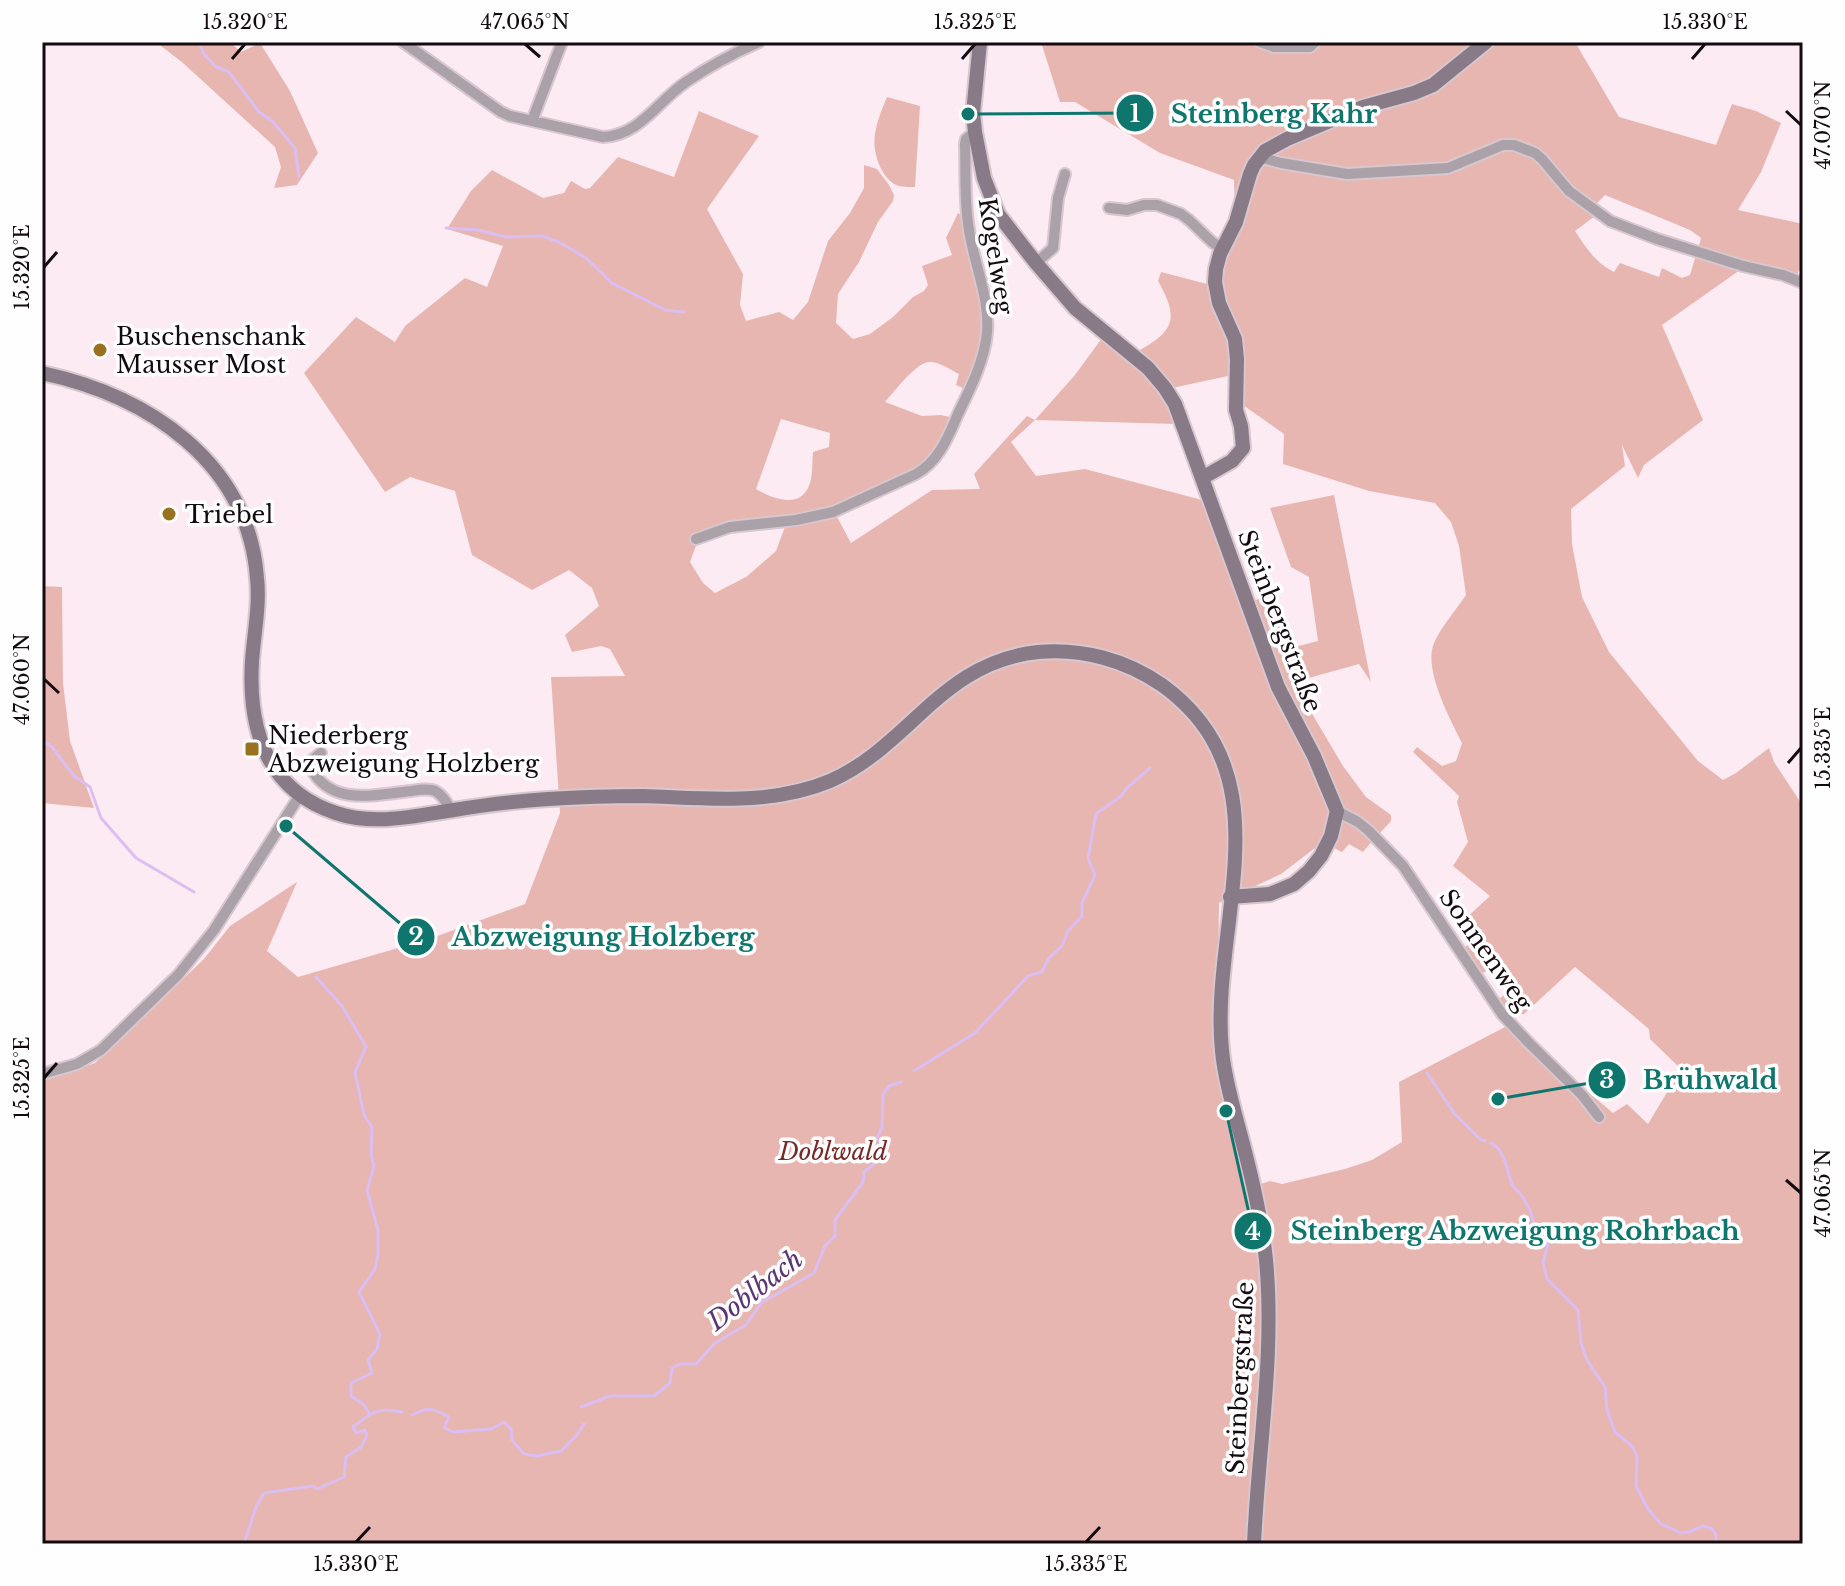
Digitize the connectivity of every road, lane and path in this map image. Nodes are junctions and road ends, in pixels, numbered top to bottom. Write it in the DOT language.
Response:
graph roads {
  1 [pos="403,42"];
  2 [pos="562,42"];
  3 [pos="759,42"];
  4 [pos="980,42"];
  5 [pos="1260,42"];
  6 [pos="1315,42"];
  7 [pos="1486,42"];
  8 [pos="532,121"];
  9 [pos="975,132"];
  10 [pos="1259,157"];
  11 [pos="1065,174"];
  12 [pos="1109,208"];
  13 [pos="1223,249"];
  14 [pos="1036,263"];
  15 [pos="1803,283"];
  16 [pos="42,373"];
  17 [pos="1202,478"];
  18 [pos="696,539"];
  19 [pos="321,753"];
  20 [pos="300,795"];
  21 [pos="451,810"];
  22 [pos="1337,811"];
  23 [pos="1230,897"];
  24 [pos="42,1074"];
  25 [pos="1599,1117"];
  26 [pos="1254,1544"];
  1 -- 8 [label="street"];
  2 -- 8 [label="street"];
  3 -- 8 [label="street"];
  4 -- 9 [label="main road, Steinbergstraße"];
  5 -- 6 [label="street"];
  7 -- 10 [label="main road"];
  9 -- 14 [label="main road, Steinbergstraße"];
  9 -- 18 [label="street, Kogelweg"];
  10 -- 13 [label="main road"];
  10 -- 15 [label="street"];
  11 -- 14 [label="street"];
  12 -- 13 [label="street"];
  13 -- 17 [label="main road"];
  14 -- 17 [label="main road, Steinbergstraße"];
  16 -- 20 [label="main road"];
  17 -- 22 [label="main road, Steinbergstraße"];
  19 -- 21 [label="street"];
  20 -- 21 [label="main road, Steinbergstraße"];
  20 -- 24 [label="street"];
  21 -- 23 [label="main road, Steinbergstraße"];
  22 -- 23 [label="main road"];
  22 -- 25 [label="street, Sonnenweg"];
  23 -- 26 [label="main road, Steinbergstraße"];
}
